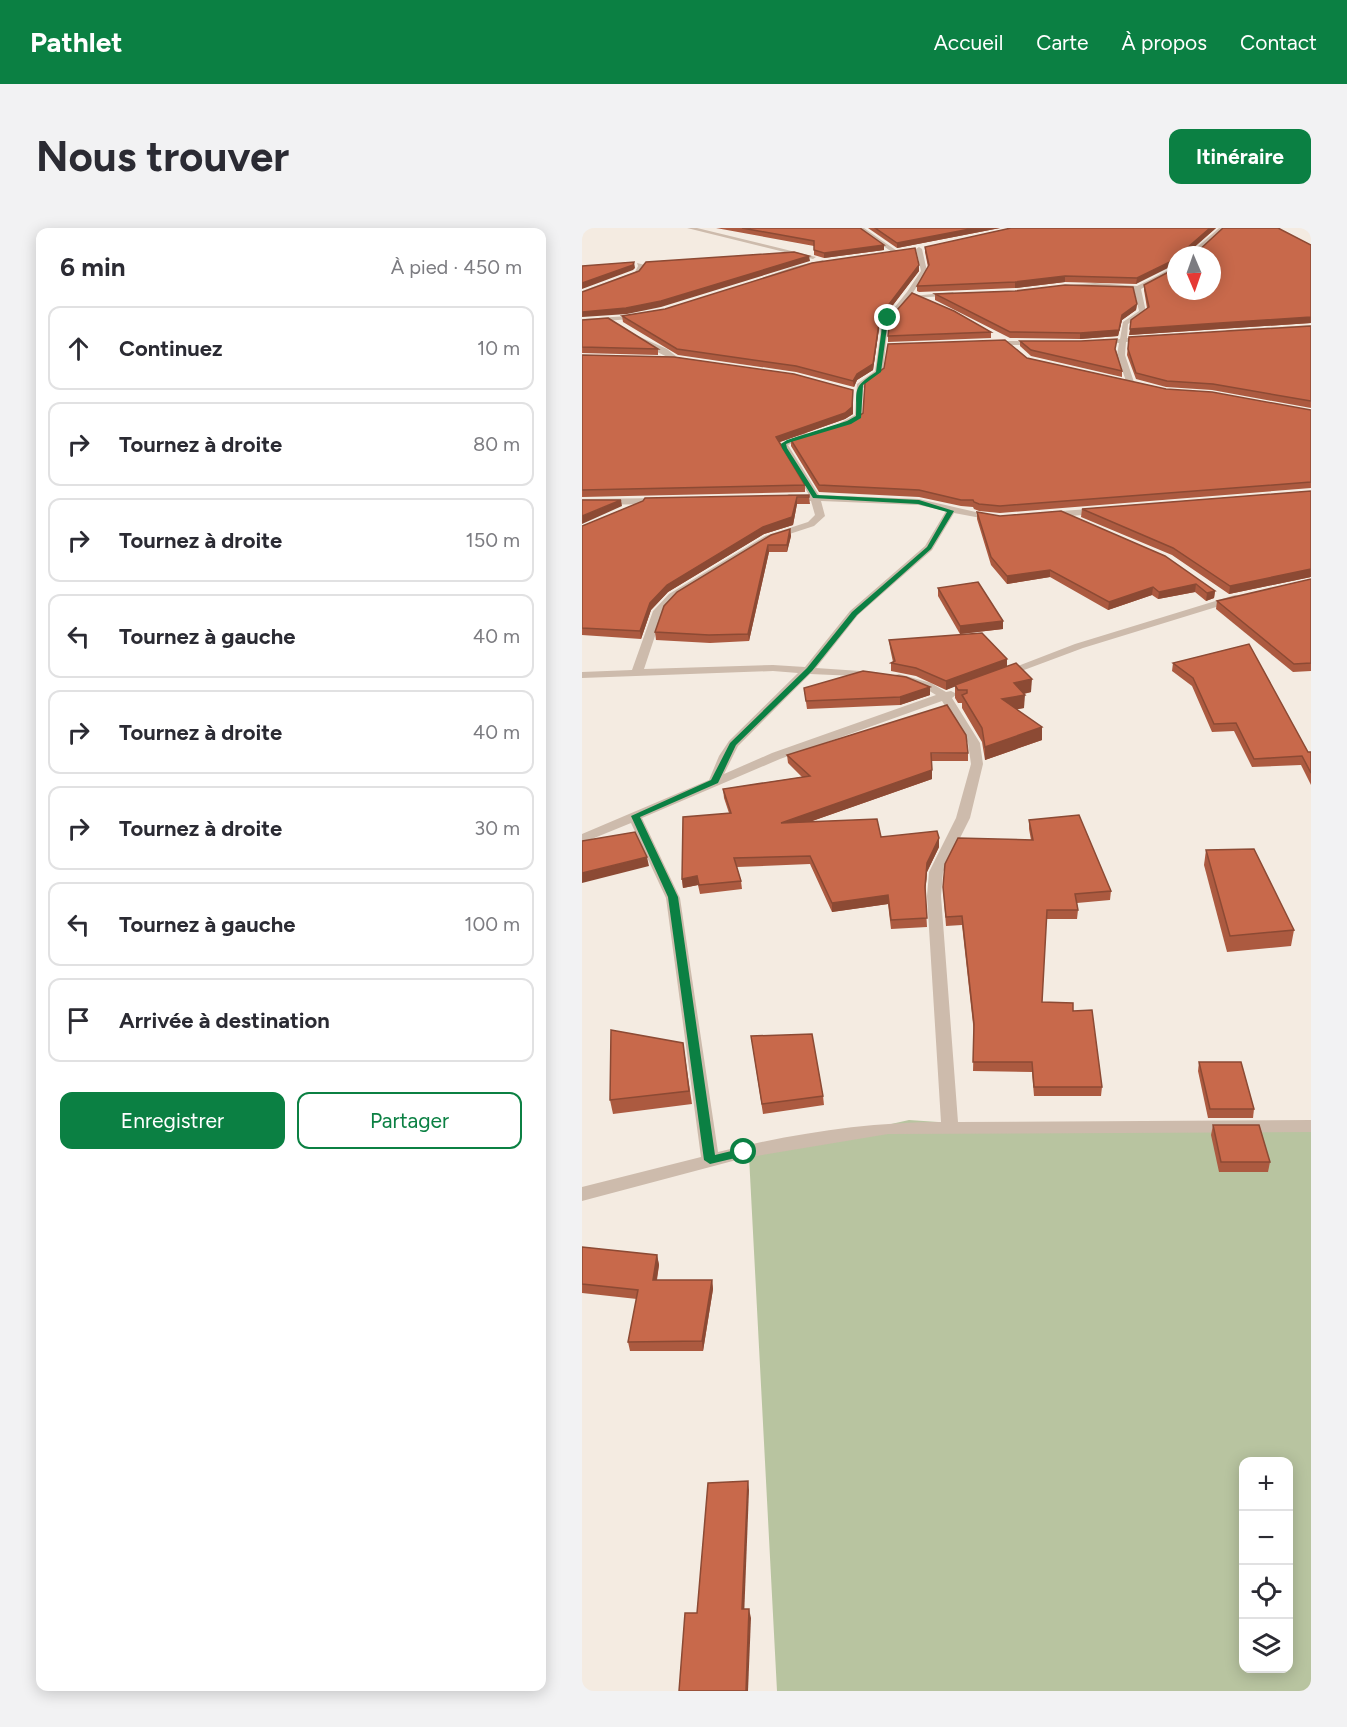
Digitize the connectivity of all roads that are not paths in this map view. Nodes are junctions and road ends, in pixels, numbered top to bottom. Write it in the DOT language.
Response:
graph roads {
  1 [pos="690,228"];
  2 [pos="860,228"];
  3 [pos="1222,228"];
  4 [pos="1201,246"];
  5 [pos="930,247"];
  6 [pos="919,249"];
  7 [pos="897,253"];
  8 [pos="885,254"];
  9 [pos="639,264"];
  10 [pos="1167,273"];
  11 [pos="1055,287"];
  12 [pos="736,288"];
  13 [pos="1138,288"];
  14 [pos="582,293"];
  15 [pos="960,294"];
  16 [pos="913,295"];
  17 [pos="935,305"];
  18 [pos="654,313"];
  19 [pos="582,321"];
  20 [pos="618,326"];
  21 [pos="1311,327"];
  22 [pos="988,332"];
  23 [pos="1218,333"];
  24 [pos="1157,338"];
  25 [pos="1125,340"];
  26 [pos="1008,342"];
  27 [pos="975,343"];
  28 [pos="1051,343"];
  29 [pos="1088,343"];
  30 [pos="892,345"];
  31 [pos="883,346"];
  32 [pos="1015,350"];
  33 [pos="663,358"];
  34 [pos="675,359"];
  35 [pos="702,362"];
  36 [pos="1130,382"];
  37 [pos="849,390"];
  38 [pos="858,393"];
  39 [pos="828,429"];
  40 [pos="818,432"];
  41 [pos="781,497"];
  42 [pos="815,497"];
  43 [pos="647,501"];
  44 [pos="669,501"];
  45 [pos="582,502"];
  46 [pos="1109,510"];
  47 [pos="951,511"];
  48 [pos="618,514"];
  49 [pos="1063,514"];
  50 [pos="1042,516"];
  51 [pos="1010,518"];
  52 [pos="1085,524"];
  53 [pos="1248,595"];
  54 [pos="809,669"];
  55 [pos="637,672"];
  56 [pos="582,675"];
  57 [pos="990,679"];
  58 [pos="967,688"];
  59 [pos="945,696"];
  60 [pos="715,781"];
  61 [pos="635,816"];
  62 [pos="582,839"];
  63 [pos="950,1126"];
  64 [pos="1311,1126"];
  65 [pos="710,1160"];
  66 [pos="582,1194"];
  1 -- 12 [label="street"];
  2 -- 7 [label="street"];
  3 -- 4 [label="street"];
  5 -- 6 [label="street"];
  6 -- 7 [label="street"];
  6 -- 16 [label="street"];
  7 -- 8 [label="street"];
  9 -- 14 [label="street"];
  10 -- 13 [label="street"];
  11 -- 13 [label="street"];
  13 -- 25 [label="street"];
  15 -- 16 [label="street"];
  16 -- 17 [label="street"];
  16 -- 31 [label="street"];
  18 -- 20 [label="street"];
  19 -- 20 [label="street"];
  20 -- 34 [label="street"];
  21 -- 23 [label="street"];
  22 -- 26 [label="street"];
  24 -- 25 [label="street"];
  25 -- 29 [label="street"];
  25 -- 36 [label="street"];
  26 -- 27 [label="street"];
  26 -- 28 [label="street"];
  26 -- 32 [label="street"];
  30 -- 31 [label="street"];
  31 -- 38 [label="street"];
  33 -- 34 [label="street"];
  34 -- 35 [label="street"];
  37 -- 38 [label="street"];
  38 -- 39 [label="street"];
  40 -- 42 [label="street"];
  41 -- 42 [label="street"];
  42 -- 47 [label="street"];
  42 -- 55 [label="street"];
  43 -- 44 [label="street"];
  43 -- 45 [label="street"];
  43 -- 48 [label="street"];
  46 -- 49 [label="street"];
  47 -- 51 [label="street"];
  47 -- 54 [label="street"];
  49 -- 50 [label="street"];
  49 -- 52 [label="street"];
  53 -- 57 [label="street"];
  54 -- 55 [label="street"];
  54 -- 59 [label="street"];
  54 -- 60 [label="street"];
  55 -- 56 [label="street"];
  58 -- 59 [label="street"];
  59 -- 60 [label="street"];
  59 -- 63 [label="street"];
  60 -- 61 [label="street"];
  61 -- 62 [label="street"];
  61 -- 65 [label="street"];
  63 -- 64 [label="street"];
  63 -- 65 [label="street"];
  65 -- 66 [label="street"];
}
